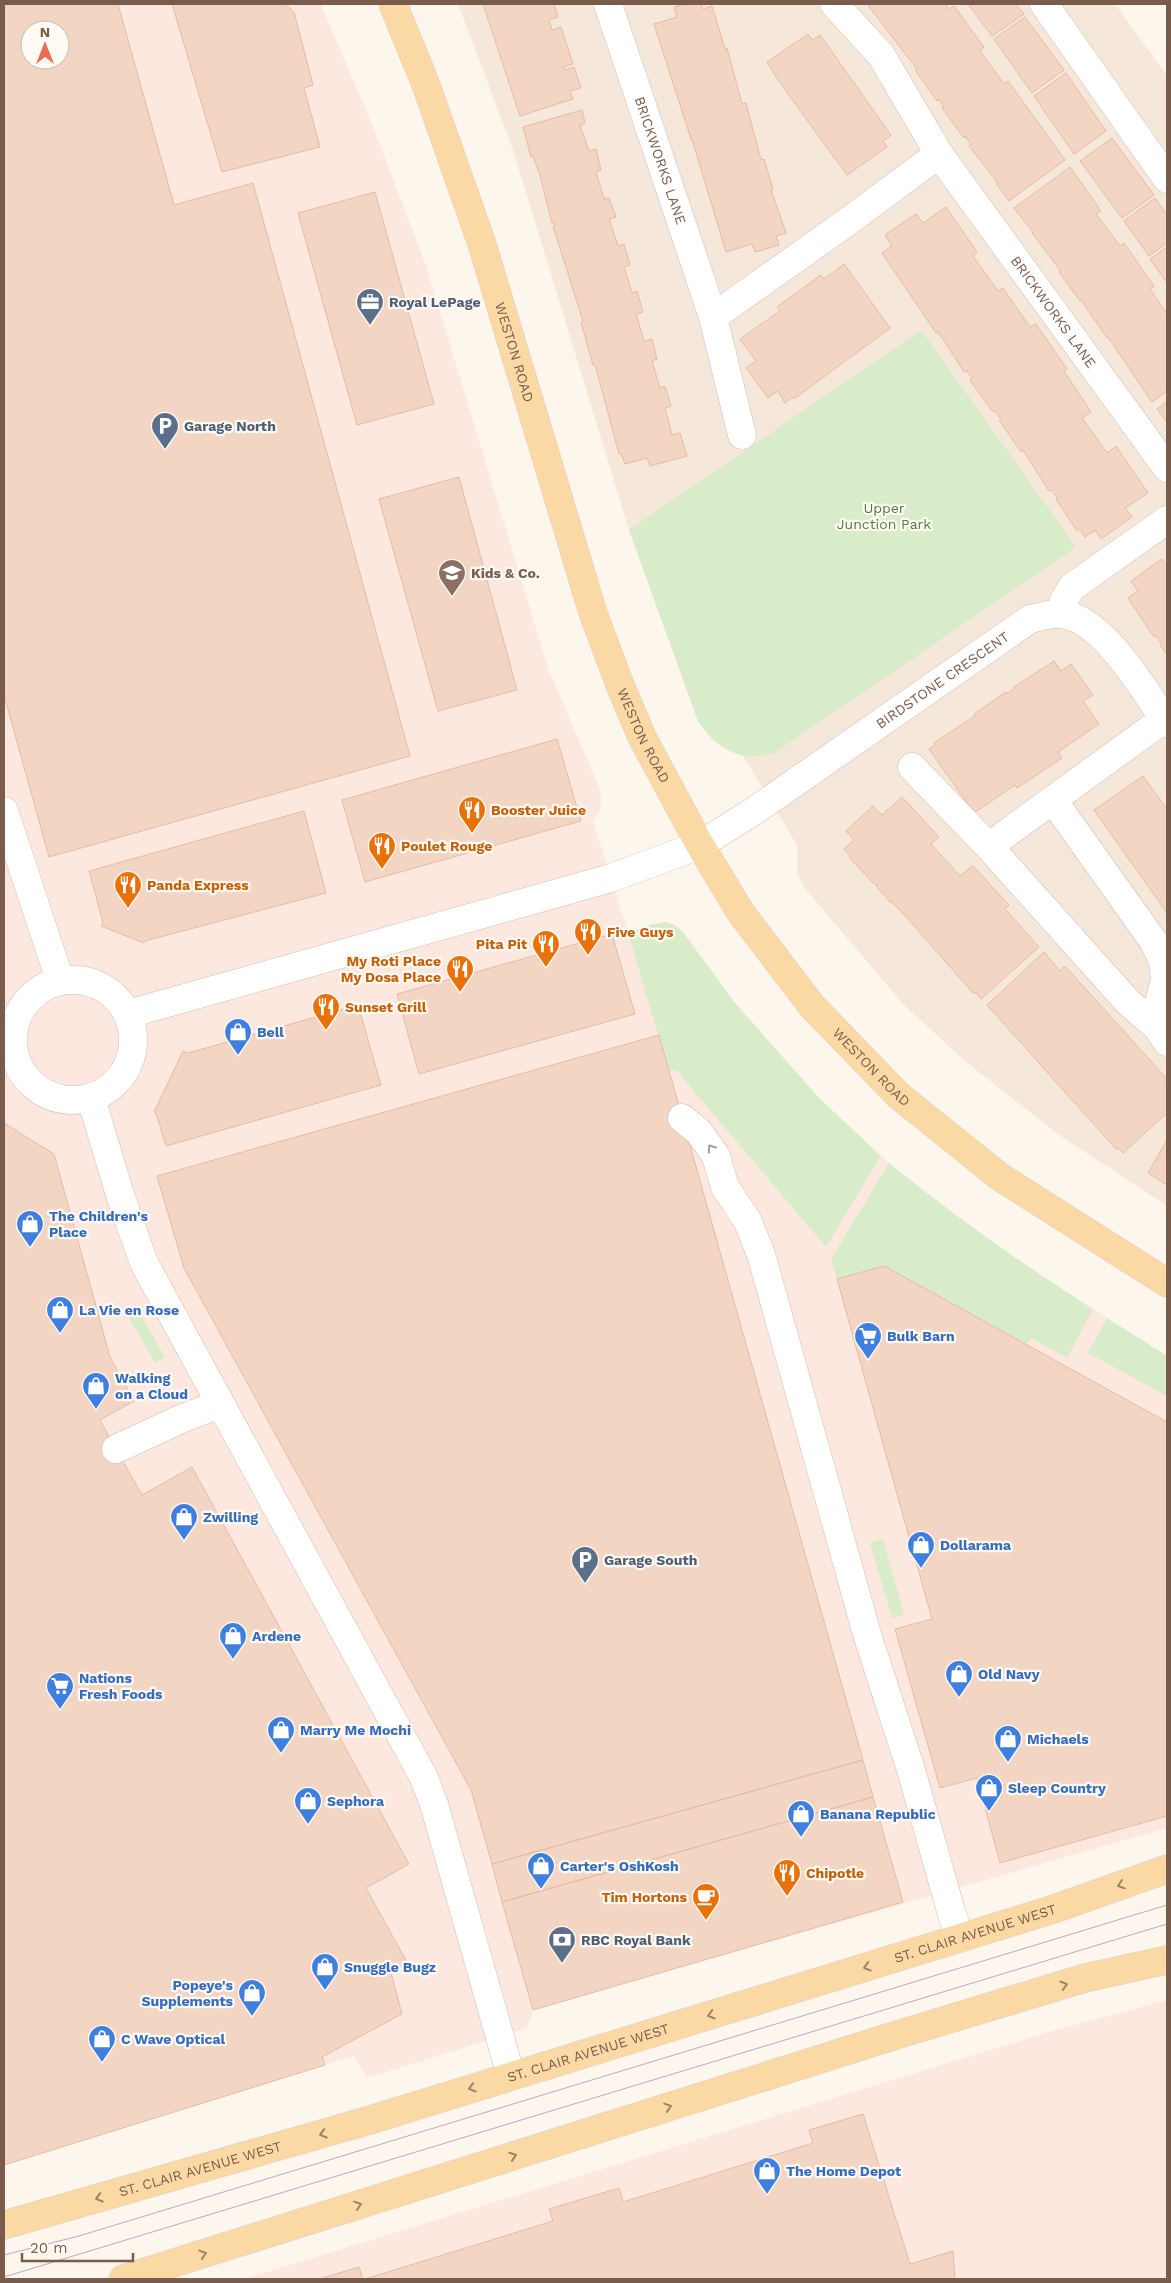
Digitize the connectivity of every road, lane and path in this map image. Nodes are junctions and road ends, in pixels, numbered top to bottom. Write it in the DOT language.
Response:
graph roads {
  1 [pos="394,4"];
  2 [pos="608,4"];
  3 [pos="834,4"];
  4 [pos="1044,4"];
  5 [pos="939,154"];
  6 [pos="1167,178"];
  7 [pos="713,317"];
  8 [pos="742,435"];
  9 [pos="1167,468"];
  10 [pos="1167,520"];
  11 [pos="1061,614"];
  12 [pos="1166,721"];
  13 [pos="912,768"];
  14 [pos="1053,800"];
  15 [pos="4,811"];
  16 [pos="700,845"];
  17 [pos="990,848"];
  18 [pos="60,980"];
  19 [pos="128,1014"];
  20 [pos="1162,1035"];
  21 [pos="9,1062"];
  22 [pos="91,1098"];
  23 [pos="682,1118"];
  24 [pos="1167,1283"];
  25 [pos="220,1404"];
  26 [pos="116,1449"];
  27 [pos="1167,1869"];
  28 [pos="960,1938"];
  29 [pos="1167,1960"];
  30 [pos="511,2076"];
  31 [pos="4,2225"];
  32 [pos="124,2279"];
  1 -- 16 [label="main road, WESTON ROAD"];
  2 -- 7 [label="street, BRICKWORKS LANE"];
  3 -- 5 [label="street, BRICKWORKS LANE"];
  4 -- 6 [label="street"];
  5 -- 7 [label="street"];
  5 -- 9 [label="street, BRICKWORKS LANE"];
  7 -- 8 [label="street, BRICKWORKS LANE"];
  10 -- 11 [label="street"];
  11 -- 12 [label="street, BIRDSTONE CRESCENT"];
  11 -- 16 [label="street, BIRDSTONE CRESCENT"];
  12 -- 14 [label="street"];
  13 -- 17 [label="street"];
  14 -- 17 [label="street"];
  14 -- 20 [label="street"];
  15 -- 18 [label="street"];
  16 -- 19 [label="street, BIRDSTONE CRESCENT"];
  16 -- 24 [label="main road, WESTON ROAD"];
  17 -- 20 [label="street"];
  18 -- 19 [label="street"];
  18 -- 21 [label="street"];
  19 -- 22 [label="street"];
  21 -- 22 [label="street"];
  22 -- 25 [label="street"];
  28 -- 23 [label="street, one-way"];
  25 -- 26 [label="street"];
  25 -- 30 [label="street"];
  27 -- 28 [label="main road, ST. CLAIR AVENUE WEST, one-way"];
  28 -- 30 [label="main road, ST. CLAIR AVENUE WEST, one-way"];
  32 -- 29 [label="main road, one-way"];
  30 -- 31 [label="main road, ST. CLAIR AVENUE WEST, one-way"];
}
